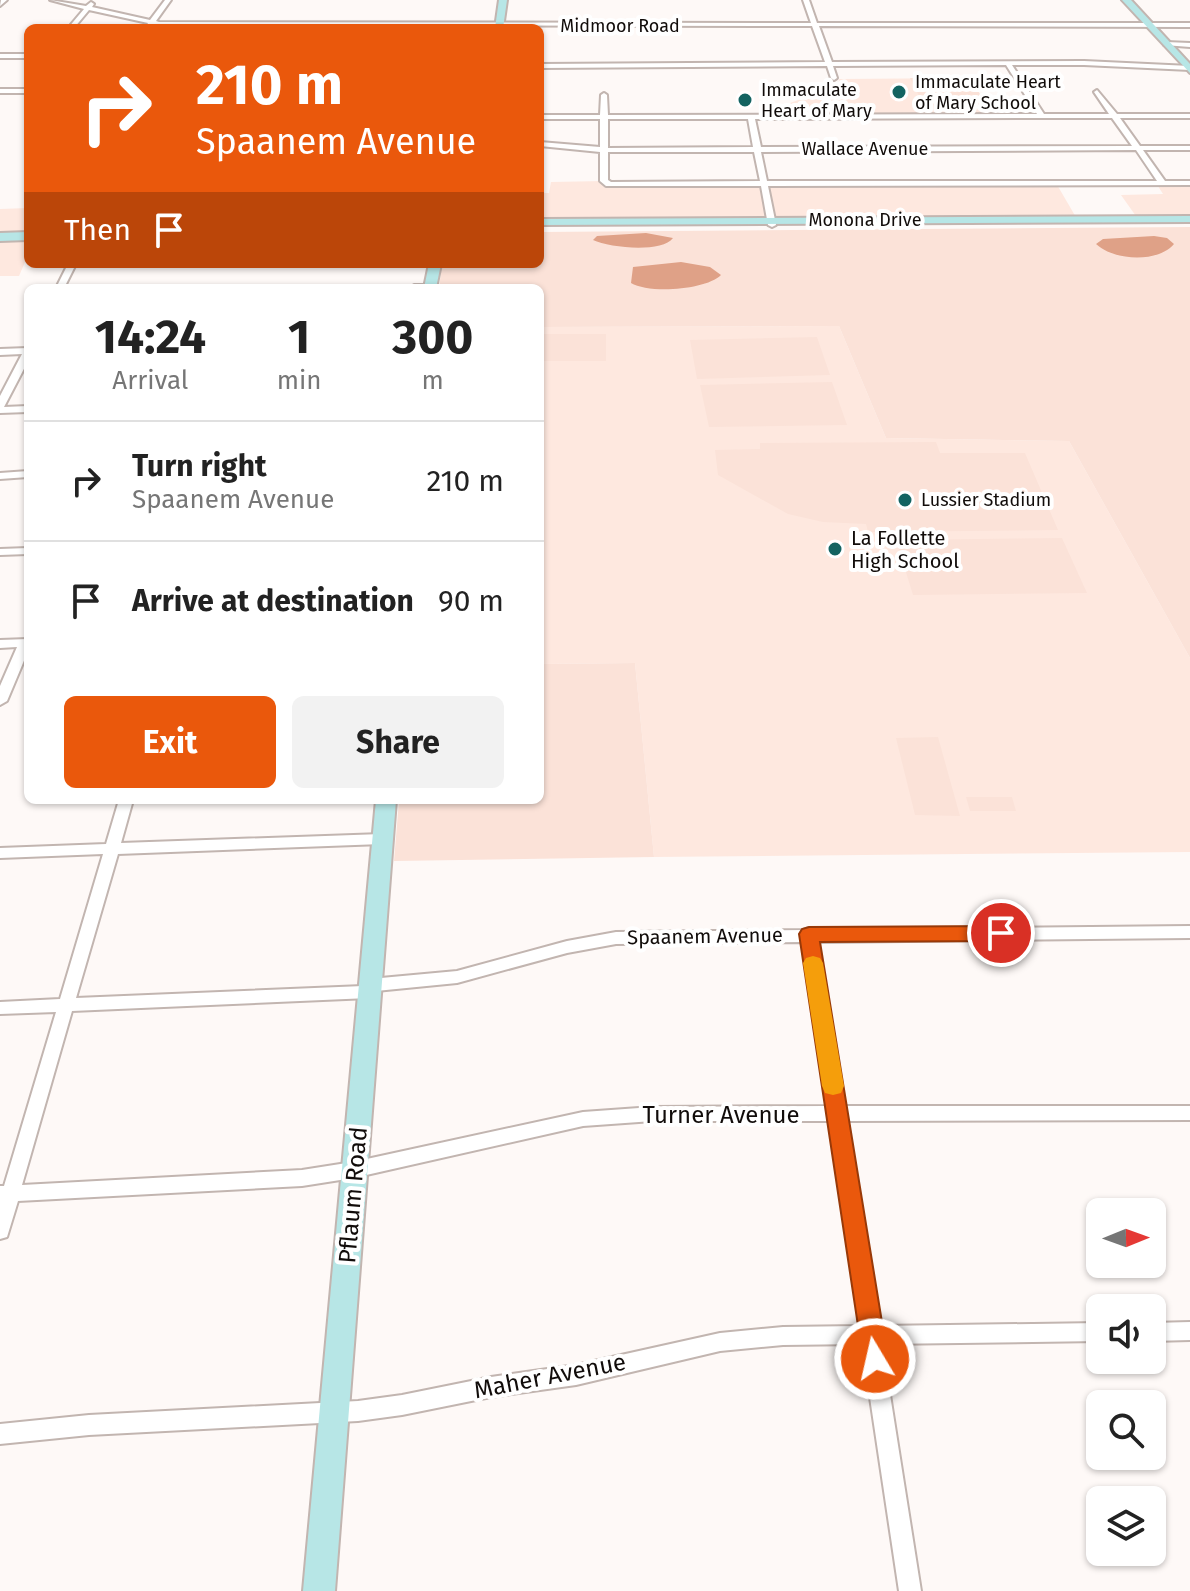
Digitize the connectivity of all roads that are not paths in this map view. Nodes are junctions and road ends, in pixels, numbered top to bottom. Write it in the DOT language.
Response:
graph roads {
  1 [pos="53,0"];
  2 [pos="94,0"];
  3 [pos="168,0"];
  4 [pos="503,0"];
  5 [pos="806,0"];
  6 [pos="1126,0"];
  7 [pos="88,8"];
  8 [pos="74,24"];
  9 [pos="143,24"];
  10 [pos="151,24"];
  11 [pos="499,24"];
  12 [pos="1148,24"];
  13 [pos="815,25"];
  14 [pos="1190,25"];
  15 [pos="544,27"];
  16 [pos="1166,44"];
  17 [pos="1190,45"];
  18 [pos="0,56"];
  19 [pos="24,56"];
  20 [pos="830,64"];
  21 [pos="1008,64"];
  22 [pos="544,66"];
  23 [pos="1190,69"];
  24 [pos="834,78"];
  25 [pos="0,91"];
  26 [pos="24,91"];
  27 [pos="1097,92"];
  28 [pos="604,95"];
  29 [pos="1190,116"];
  30 [pos="544,117"];
  31 [pos="604,117"];
  32 [pos="751,117"];
  33 [pos="1042,117"];
  34 [pos="1114,117"];
  35 [pos="544,144"];
  36 [pos="1137,148"];
  37 [pos="1190,148"];
  38 [pos="756,149"];
  39 [pos="604,150"];
  40 [pos="1163,183"];
  41 [pos="1190,183"];
  42 [pos="762,184"];
  43 [pos="1190,221"];
  44 [pos="771,223"];
  45 [pos="544,224"];
  46 [pos="24,239"];
  47 [pos="0,240"];
  48 [pos="24,351"];
  49 [pos="0,352"];
  50 [pos="24,359"];
  51 [pos="0,408"];
  52 [pos="24,409"];
  53 [pos="24,474"];
  54 [pos="0,476"];
  55 [pos="24,551"];
  56 [pos="0,552"];
  57 [pos="24,643"];
  58 [pos="0,644"];
  59 [pos="24,647"];
  60 [pos="0,701"];
  61 [pos="125,804"];
  62 [pos="386,804"];
  63 [pos="382,839"];
  64 [pos="112,849"];
  65 [pos="0,853"];
  66 [pos="1190,932"];
  67 [pos="809,934"];
  68 [pos="369,989"];
  69 [pos="64,1005"];
  70 [pos="0,1008"];
  71 [pos="1190,1113"];
  72 [pos="838,1115"];
  73 [pos="353,1170"];
  74 [pos="5,1194"];
  75 [pos="0,1231"];
  76 [pos="1190,1331"];
  77 [pos="1086,1332"];
  78 [pos="1166,1332"];
  79 [pos="871,1335"];
  80 [pos="334,1412"];
  81 [pos="0,1434"];
  82 [pos="319,1591"];
  83 [pos="910,1591"];
  1 -- 7 [label="street, Midmoor Road"];
  2 -- 7 [label="street"];
  3 -- 10 [label="street"];
  4 -- 11 [label="street"];
  5 -- 13 [label="street"];
  6 -- 12 [label="street"];
  7 -- 8 [label="street"];
  7 -- 9 [label="street, Midmoor Road"];
  12 -- 13 [label="street, Midmoor Road"];
  12 -- 14 [label="street, Midmoor Road"];
  12 -- 16 [label="street"];
  13 -- 15 [label="street, Midmoor Road"];
  13 -- 20 [label="street"];
  16 -- 17 [label="street"];
  16 -- 23 [label="street"];
  18 -- 19 [label="street"];
  20 -- 21 [label="street"];
  20 -- 22 [label="street"];
  20 -- 24 [label="street"];
  21 -- 23 [label="street"];
  21 -- 33 [label="street"];
  25 -- 26 [label="street"];
  27 -- 34 [label="street"];
  28 -- 31 [label="street"];
  29 -- 34 [label="street"];
  30 -- 31 [label="street"];
  31 -- 32 [label="street"];
  31 -- 39 [label="street"];
  32 -- 33 [label="street"];
  32 -- 38 [label="street"];
  33 -- 34 [label="street"];
  34 -- 36 [label="street"];
  35 -- 39 [label="street, Wallace Avenue"];
  36 -- 37 [label="street, Wallace Avenue"];
  36 -- 38 [label="street, Wallace Avenue"];
  36 -- 40 [label="street"];
  38 -- 39 [label="street, Wallace Avenue"];
  38 -- 42 [label="street"];
  39 -- 42 [label="street"];
  40 -- 41 [label="street"];
  40 -- 42 [label="street"];
  42 -- 44 [label="street"];
  43 -- 44 [label="street, Monona Drive"];
  44 -- 45 [label="street, Monona Drive"];
  46 -- 47 [label="street"];
  48 -- 49 [label="street"];
  50 -- 51 [label="street"];
  51 -- 52 [label="street"];
  53 -- 54 [label="street"];
  55 -- 56 [label="street"];
  57 -- 58 [label="street"];
  59 -- 60 [label="street"];
  61 -- 64 [label="street"];
  62 -- 63 [label="street, Pflaum Road"];
  63 -- 64 [label="street"];
  63 -- 68 [label="street, Pflaum Road"];
  64 -- 65 [label="street"];
  64 -- 69 [label="street"];
  66 -- 67 [label="street, Spaanem Avenue"];
  67 -- 68 [label="street, Spaanem Avenue"];
  67 -- 72 [label="street"];
  68 -- 69 [label="street, Spaanem Avenue"];
  68 -- 73 [label="street, Pflaum Road"];
  69 -- 70 [label="street, Spaanem Avenue"];
  69 -- 74 [label="street"];
  71 -- 72 [label="street, Turner Avenue"];
  72 -- 73 [label="street, Turner Avenue"];
  72 -- 79 [label="street"];
  73 -- 74 [label="street, Turner Avenue"];
  73 -- 80 [label="street, Pflaum Road"];
  74 -- 75 [label="street"];
  76 -- 78 [label="street"];
  77 -- 79 [label="street, Maher Avenue"];
  79 -- 80 [label="street, Maher Avenue"];
  79 -- 83 [label="street"];
  80 -- 81 [label="street, Maher Avenue"];
  80 -- 82 [label="street, Pflaum Road"];
}
